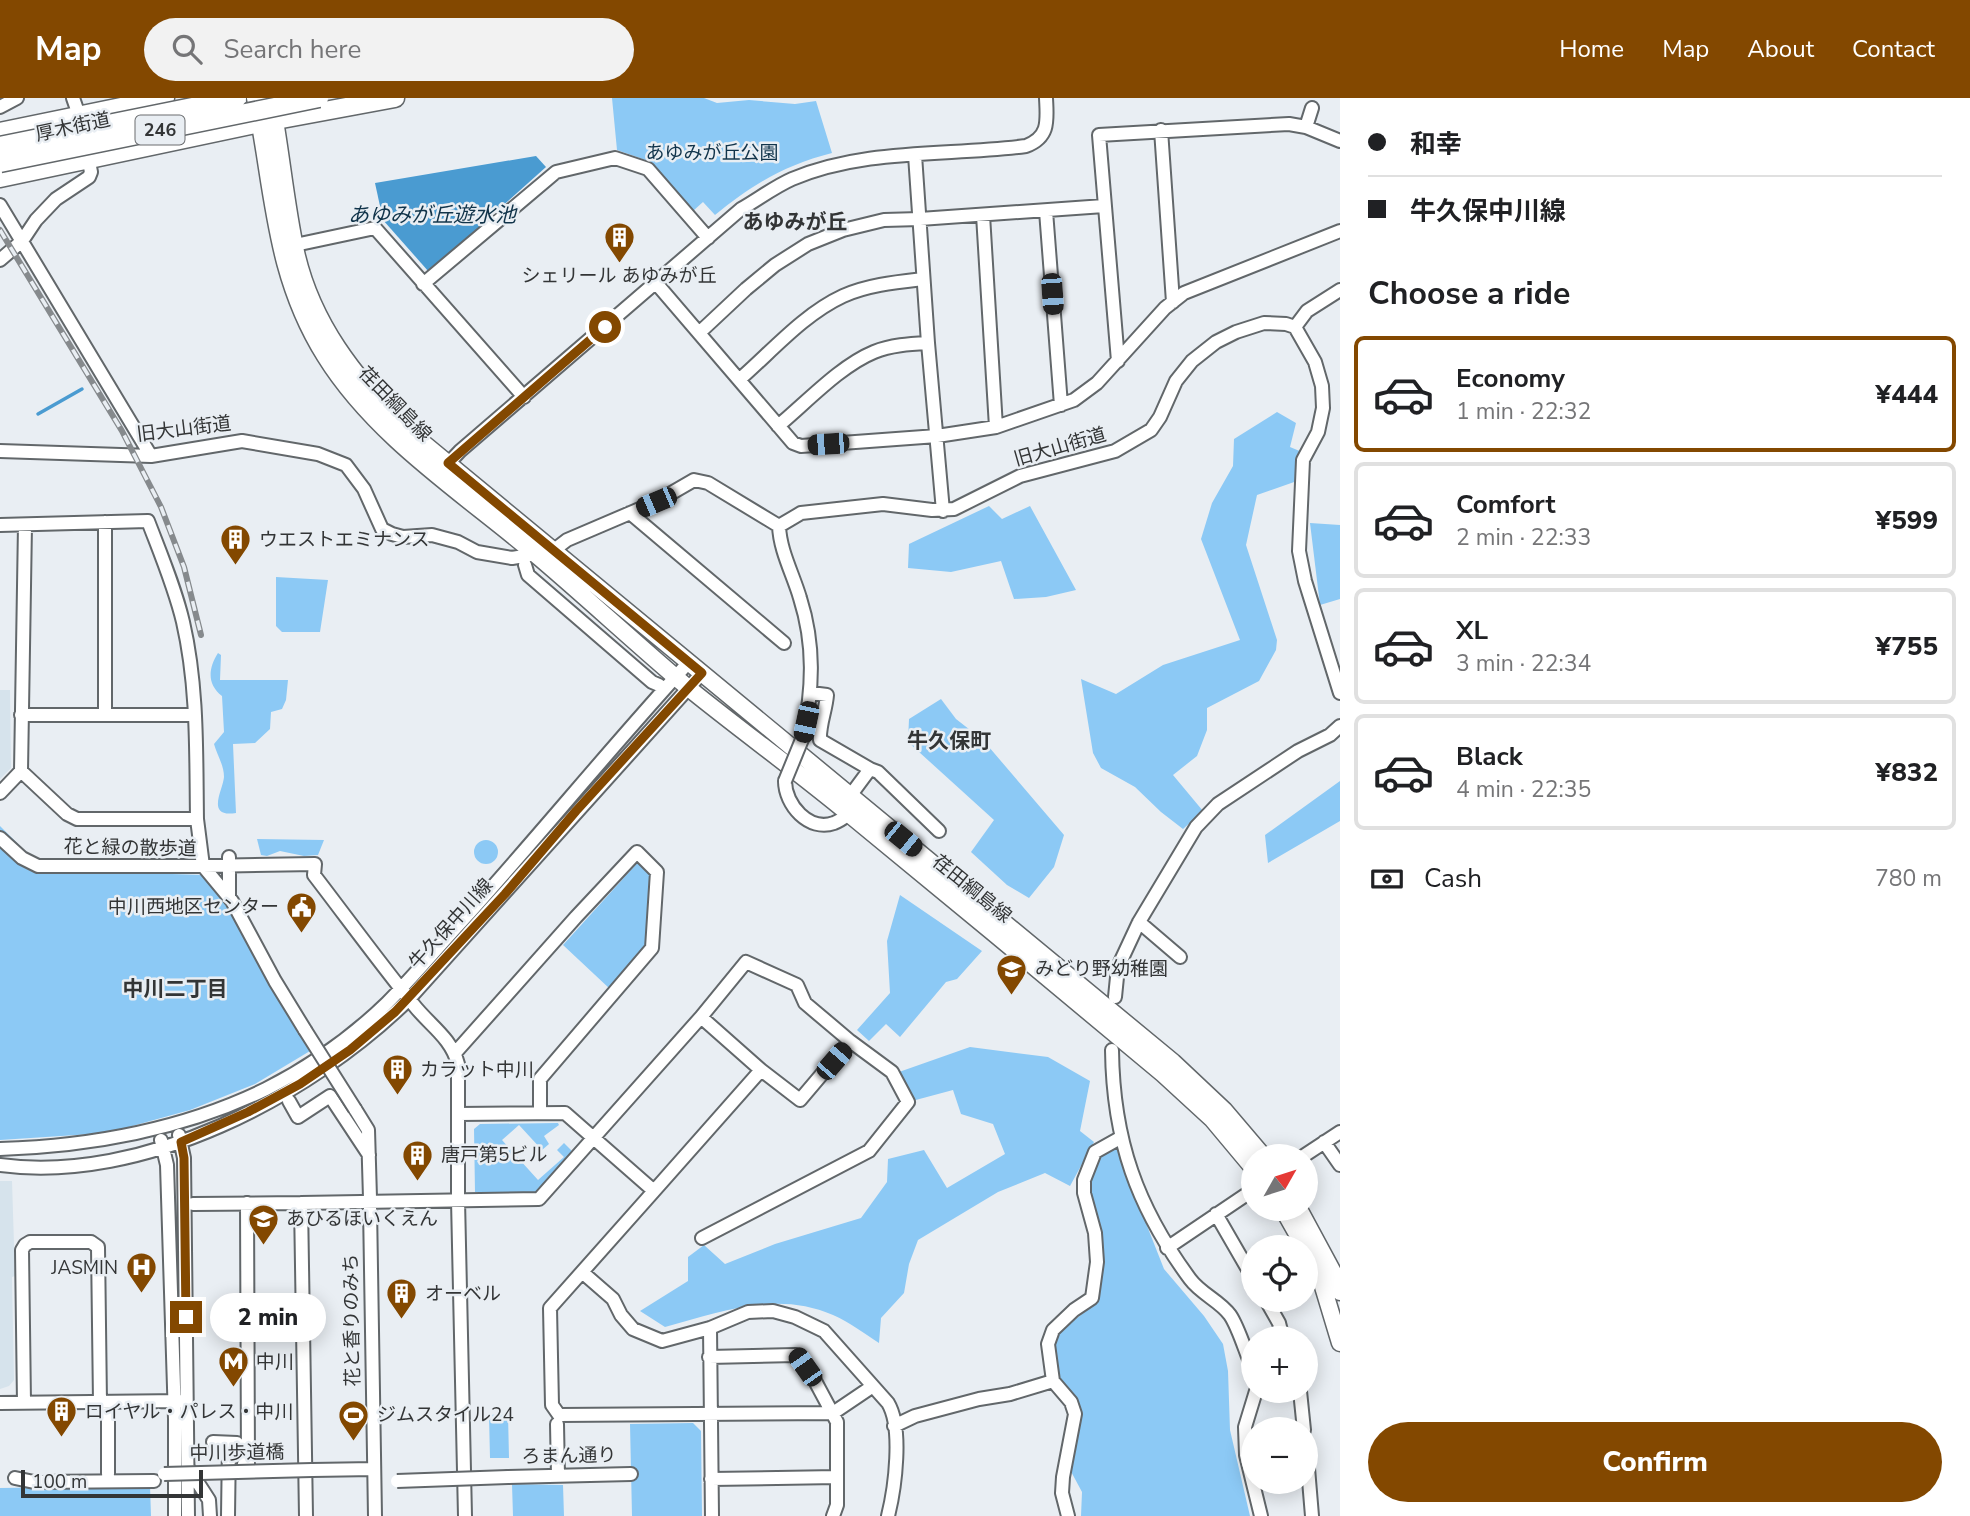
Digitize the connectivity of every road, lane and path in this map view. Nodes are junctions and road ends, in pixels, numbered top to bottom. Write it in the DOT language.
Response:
graph roads {
  1 [pos="17,98"];
  2 [pos="73,98"];
  3 [pos="165,98"];
  4 [pos="237,98"];
  5 [pos="255,98"];
  6 [pos="271,98"];
  7 [pos="319,98"];
  8 [pos="395,98"];
  9 [pos="1046,98"];
  10 [pos="0,107"];
  11 [pos="1312,108"];
  12 [pos="80,117"];
  13 [pos="268,122"];
  14 [pos="1307,127"];
  15 [pos="1161,130"];
  16 [pos="0,132"];
  17 [pos="1340,141"];
  18 [pos="0,146"];
  19 [pos="915,155"];
  20 [pos="89,159"];
  21 [pos="0,163"];
  22 [pos="0,178"];
  23 [pos="0,205"];
  24 [pos="1104,206"];
  25 [pos="1046,211"];
  26 [pos="983,215"];
  27 [pos="920,219"];
  28 [pos="1340,232"];
  29 [pos="708,238"];
  30 [pos="22,241"];
  31 [pos="287,244"];
  32 [pos="0,260"];
  33 [pos="923,279"];
  34 [pos="656,283"];
  35 [pos="424,284"];
  36 [pos="1340,289"];
  37 [pos="1173,302"];
  38 [pos="1295,327"];
  39 [pos="699,333"];
  40 [pos="928,343"];
  41 [pos="1118,360"];
  42 [pos="740,379"];
  43 [pos="524,397"];
  44 [pos="1060,405"];
  45 [pos="778,426"];
  46 [pos="996,427"];
  47 [pos="937,436"];
  48 [pos="0,451"];
  49 [pos="151,456"];
  50 [pos="443,469"];
  51 [pos="943,511"];
  52 [pos="630,513"];
  53 [pos="104,522"];
  54 [pos="0,525"];
  55 [pos="25,525"];
  56 [pos="779,526"];
  57 [pos="554,550"];
  58 [pos="531,559"];
  59 [pos="784,643"];
  60 [pos="689,662"];
  61 [pos="702,673"];
  62 [pos="675,677"];
  63 [pos="659,685"];
  64 [pos="689,688"];
  65 [pos="811,693"];
  66 [pos="1340,693"];
  67 [pos="21,715"];
  68 [pos="105,715"];
  69 [pos="195,715"];
  70 [pos="1340,726"];
  71 [pos="870,769"];
  72 [pos="21,771"];
  73 [pos="0,793"];
  74 [pos="850,796"];
  75 [pos="849,814"];
  76 [pos="197,819"];
  77 [pos="939,831"];
  78 [pos="0,838"];
  79 [pos="229,861"];
  80 [pos="203,866"];
  81 [pos="229,897"];
  82 [pos="1139,922"];
  83 [pos="1180,957"];
  84 [pos="405,994"];
  85 [pos="1115,997"];
  86 [pos="701,1017"];
  87 [pos="850,1041"];
  88 [pos="1112,1050"];
  89 [pos="455,1053"];
  90 [pos="761,1070"];
  91 [pos="289,1101"];
  92 [pos="355,1109"];
  93 [pos="540,1113"];
  94 [pos="458,1114"];
  95 [pos="175,1125"];
  96 [pos="158,1130"];
  97 [pos="1340,1132"];
  98 [pos="593,1138"];
  99 [pos="1120,1138"];
  100 [pos="181,1142"];
  101 [pos="1324,1142"];
  102 [pos="1253,1144"];
  103 [pos="1318,1146"];
  104 [pos="163,1148"];
  105 [pos="0,1149"];
  106 [pos="1241,1154"];
  107 [pos="369,1155"];
  108 [pos="0,1165"];
  109 [pos="1340,1165"];
  110 [pos="654,1191"];
  111 [pos="1241,1198"];
  112 [pos="458,1200"];
  113 [pos="247,1203"];
  114 [pos="301,1203"];
  115 [pos="193,1204"];
  116 [pos="1216,1214"];
  117 [pos="1306,1222"];
  118 [pos="702,1238"];
  119 [pos="1167,1248"];
  120 [pos="1241,1257"];
  121 [pos="582,1272"];
  122 [pos="1318,1274"];
  123 [pos="1340,1292"];
  124 [pos="710,1328"];
  125 [pos="1241,1340"];
  126 [pos="1340,1343"];
  127 [pos="709,1357"];
  128 [pos="1053,1381"];
  129 [pos="873,1386"];
  130 [pos="181,1401"];
  131 [pos="104,1402"];
  132 [pos="0,1403"];
  133 [pos="24,1403"];
  134 [pos="1252,1403"];
  135 [pos="833,1413"];
  136 [pos="710,1415"];
  137 [pos="557,1424"];
  138 [pos="894,1426"];
  139 [pos="248,1438"];
  140 [pos="213,1442"];
  141 [pos="229,1443"];
  142 [pos="267,1465"];
  143 [pos="189,1469"];
  144 [pos="108,1474"];
  145 [pos="122,1474"];
  146 [pos="631,1474"];
  147 [pos="374,1476"];
  148 [pos="558,1476"];
  149 [pos="837,1477"];
  150 [pos="0,1478"];
  151 [pos="15,1478"];
  152 [pos="393,1479"];
  153 [pos="711,1479"];
  154 [pos="1310,1494"];
  155 [pos="175,1516"];
  156 [pos="188,1516"];
  157 [pos="210,1516"];
  158 [pos="228,1516"];
  159 [pos="306,1516"];
  160 [pos="375,1516"];
  161 [pos="466,1516"];
  162 [pos="712,1516"];
  163 [pos="833,1516"];
  164 [pos="888,1516"];
  165 [pos="1068,1516"];
  166 [pos="1261,1516"];
  167 [pos="1312,1516"];
  1 -- 10 [label="street"];
  2 -- 12 [label="street"];
  3 -- 12 [label="highway, 246"];
  4 -- 18 [label="highway, 厚木街道 / 246, bridge"];
  5 -- 13 [label="main road, 荏田綱島線"];
  6 -- 13 [label="main road, 荏田綱島線"];
  7 -- 21 [label="highway, 厚木街道 / 246, bridge"];
  8 -- 13 [label="highway, 246"];
  9 -- 19 [label="street"];
  11 -- 14 [label="street"];
  12 -- 16 [label="highway, 246"];
  12 -- 20 [label="street"];
  13 -- 20 [label="highway, 246"];
  13 -- 31 [label="main road, 荏田綱島線"];
  14 -- 15 [label="street"];
  14 -- 17 [label="street"];
  15 -- 24 [label="street"];
  15 -- 37 [label="street"];
  19 -- 27 [label="street"];
  19 -- 29 [label="street"];
  20 -- 22 [label="highway, 246"];
  20 -- 30 [label="street"];
  23 -- 30 [label="street"];
  24 -- 25 [label="street"];
  24 -- 41 [label="street"];
  25 -- 26 [label="street"];
  25 -- 44 [label="street"];
  26 -- 27 [label="street"];
  26 -- 46 [label="street"];
  27 -- 33 [label="street"];
  27 -- 39 [label="street"];
  28 -- 37 [label="street"];
  29 -- 34 [label="street"];
  29 -- 35 [label="street"];
  30 -- 32 [label="street"];
  30 -- 49 [label="street"];
  31 -- 35 [label="street"];
  31 -- 50 [label="main road, 荏田綱島線"];
  33 -- 40 [label="street"];
  33 -- 42 [label="street"];
  34 -- 39 [label="street"];
  34 -- 43 [label="street"];
  35 -- 43 [label="street"];
  36 -- 38 [label="street"];
  37 -- 41 [label="street"];
  38 -- 51 [label="street, 旧大山街道"];
  38 -- 66 [label="street"];
  39 -- 42 [label="street"];
  40 -- 45 [label="street"];
  40 -- 47 [label="street"];
  41 -- 44 [label="street"];
  42 -- 45 [label="street"];
  43 -- 50 [label="street"];
  44 -- 46 [label="street"];
  45 -- 47 [label="street"];
  46 -- 47 [label="street"];
  47 -- 51 [label="street"];
  48 -- 49 [label="street, 旧大山街道"];
  49 -- 58 [label="street, 旧大山街道"];
  50 -- 57 [label="main road, 荏田綱島線"];
  50 -- 58 [label="main road, 荏田綱島線"];
  51 -- 56 [label="street, 旧大山街道"];
  52 -- 56 [label="street"];
  52 -- 57 [label="street"];
  52 -- 59 [label="street"];
  53 -- 55 [label="street"];
  53 -- 68 [label="street"];
  53 -- 69 [label="street"];
  54 -- 55 [label="street"];
  55 -- 67 [label="street"];
  56 -- 65 [label="street"];
  57 -- 60 [label="main road, 荏田綱島線"];
  58 -- 62 [label="main road, 荏田綱島線"];
  58 -- 63 [label="street"];
  60 -- 61 [label="main road, 荏田綱島線"];
  60 -- 62 [label="street, 牛久保中川線"];
  61 -- 64 [label="street, 牛久保中川線"];
  61 -- 74 [label="main road, 荏田綱島線"];
  62 -- 64 [label="main road, 荏田綱島線"];
  62 -- 84 [label="street, 牛久保中川線"];
  64 -- 75 [label="main road, 荏田綱島線"];
  64 -- 84 [label="street, 牛久保中川線"];
  65 -- 71 [label="street"];
  65 -- 75 [label="street, bridge"];
  67 -- 68 [label="street"];
  67 -- 72 [label="street"];
  68 -- 69 [label="street"];
  69 -- 76 [label="street"];
  70 -- 82 [label="street"];
  71 -- 74 [label="street"];
  71 -- 77 [label="street"];
  72 -- 73 [label="street"];
  72 -- 76 [label="street"];
  74 -- 102 [label="main road, 荏田綱島線"];
  75 -- 106 [label="main road, 荏田綱島線"];
  76 -- 80 [label="street"];
  78 -- 80 [label="street, 花と緑の散歩道"];
  79 -- 80 [label="street"];
  79 -- 81 [label="street"];
  79 -- 84 [label="street"];
  80 -- 81 [label="street, 花と緑の散歩道"];
  81 -- 92 [label="street, 花と緑の散歩道, bridge"];
  82 -- 83 [label="street"];
  82 -- 85 [label="street"];
  84 -- 89 [label="street"];
  84 -- 95 [label="street, 牛久保中川線"];
  84 -- 100 [label="street, 牛久保中川線"];
  86 -- 87 [label="street"];
  86 -- 90 [label="street"];
  86 -- 98 [label="street"];
  87 -- 90 [label="street"];
  87 -- 118 [label="street"];
  88 -- 99 [label="street"];
  89 -- 93 [label="street"];
  89 -- 94 [label="street"];
  90 -- 110 [label="street"];
  91 -- 107 [label="street"];
  92 -- 107 [label="street, 花と香りのみち"];
  93 -- 94 [label="street"];
  93 -- 98 [label="street"];
  94 -- 112 [label="street"];
  95 -- 96 [label="street, 牛久保中川線"];
  95 -- 100 [label="street"];
  96 -- 104 [label="street"];
  96 -- 105 [label="street, 牛久保中川線"];
  97 -- 101 [label="street"];
  98 -- 110 [label="street"];
  98 -- 112 [label="street"];
  99 -- 119 [label="street"];
  99 -- 128 [label="street"];
  100 -- 104 [label="street, 牛久保中川線"];
  100 -- 130 [label="street"];
  101 -- 103 [label="street"];
  101 -- 109 [label="street"];
  104 -- 108 [label="street, 牛久保中川線"];
  104 -- 130 [label="street"];
  107 -- 147 [label="street, 花と香りのみち"];
  110 -- 121 [label="street"];
  111 -- 116 [label="street"];
  112 -- 114 [label="street"];
  112 -- 161 [label="street"];
  113 -- 114 [label="street"];
  113 -- 115 [label="street"];
  113 -- 139 [label="street"];
  114 -- 159 [label="street"];
  116 -- 119 [label="street"];
  116 -- 120 [label="street"];
  117 -- 123 [label="main road"];
  119 -- 125 [label="street"];
  121 -- 124 [label="street"];
  121 -- 136 [label="street"];
  122 -- 126 [label="main road"];
  124 -- 127 [label="street"];
  124 -- 129 [label="street"];
  127 -- 135 [label="street"];
  127 -- 136 [label="street"];
  128 -- 138 [label="street"];
  128 -- 165 [label="street"];
  129 -- 135 [label="street"];
  129 -- 138 [label="street"];
  130 -- 131 [label="street"];
  130 -- 143 [label="street"];
  130 -- 155 [label="street"];
  131 -- 133 [label="street"];
  131 -- 133 [label="street"];
  131 -- 144 [label="street"];
  132 -- 133 [label="street"];
  134 -- 166 [label="street"];
  135 -- 136 [label="street"];
  135 -- 149 [label="street"];
  136 -- 153 [label="street"];
  137 -- 148 [label="street"];
  138 -- 164 [label="street"];
  139 -- 141 [label="street"];
  139 -- 142 [label="street"];
  140 -- 141 [label="street"];
  141 -- 158 [label="street"];
  143 -- 156 [label="street"];
  143 -- 157 [label="street"];
  144 -- 145 [label="street"];
  144 -- 151 [label="street"];
  146 -- 148 [label="street, ろまん通り"];
  147 -- 151 [label="street, 中川歩道橋, bridge"];
  147 -- 152 [label="street, 中川歩道橋"];
  147 -- 160 [label="street, 花と香りのみち"];
  148 -- 152 [label="street, ろまん通り, bridge"];
  149 -- 153 [label="street"];
  149 -- 163 [label="street"];
  150 -- 151 [label="street"];
  153 -- 162 [label="street"];
  154 -- 167 [label="street"];
}
